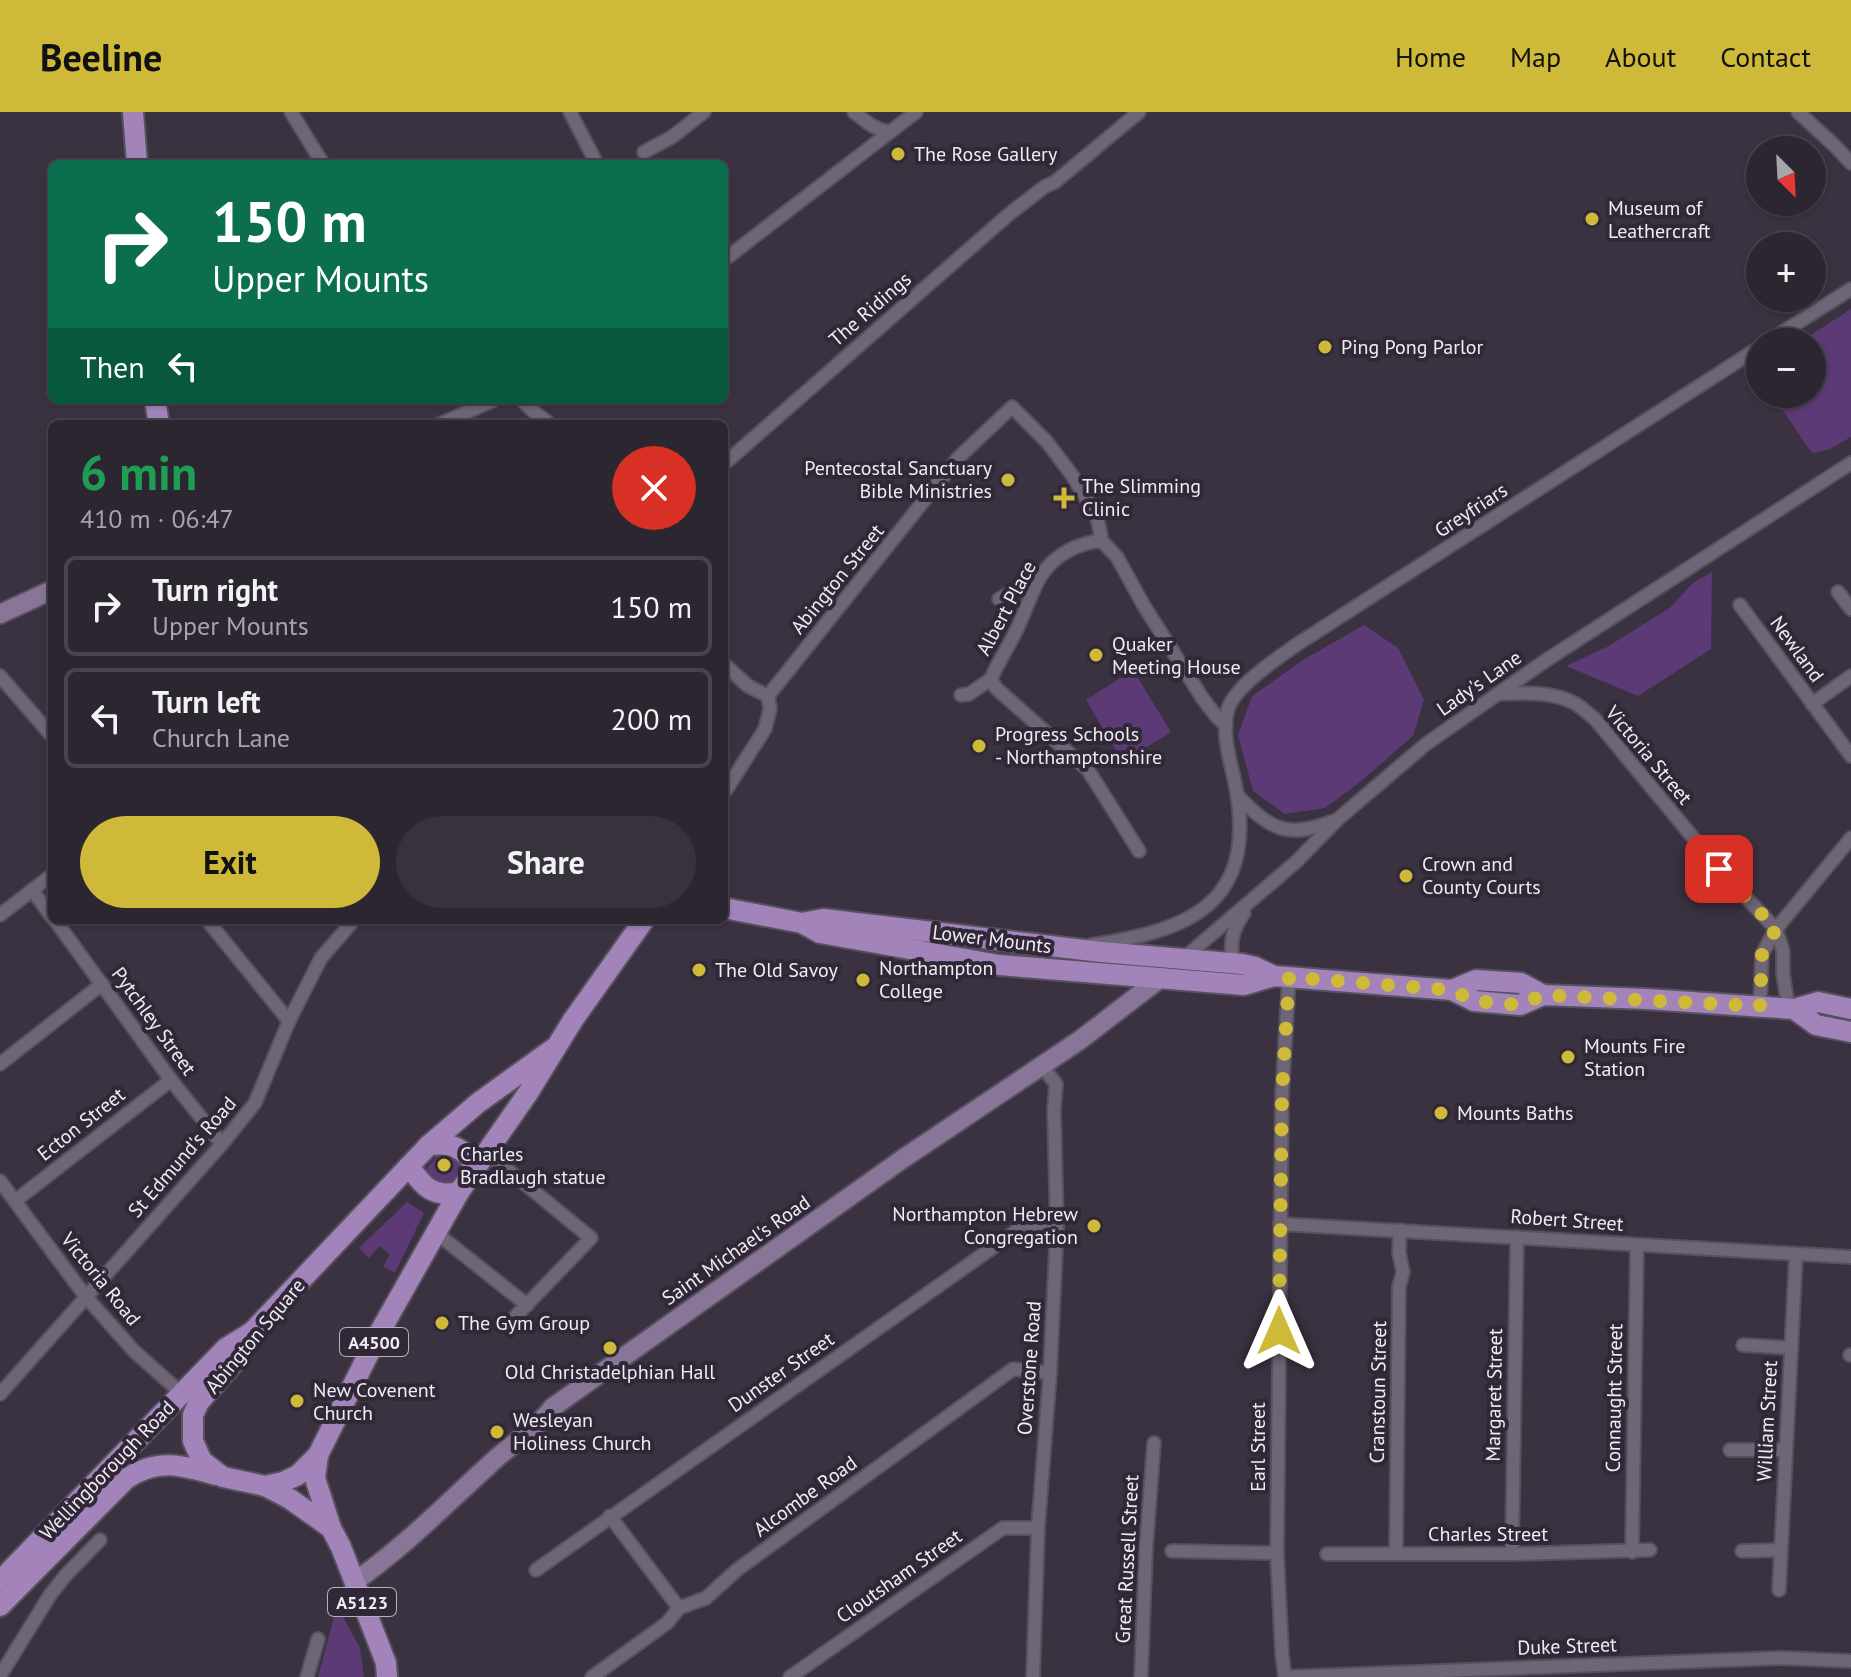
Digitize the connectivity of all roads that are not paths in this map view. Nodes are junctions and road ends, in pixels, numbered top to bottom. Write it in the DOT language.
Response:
graph roads {
  1 [pos="133,112"];
  2 [pos="291,112"];
  3 [pos="570,112"];
  4 [pos="704,112"];
  5 [pos="854,112"];
  6 [pos="916,112"];
  7 [pos="1139,112"];
  8 [pos="1798,112"];
  9 [pos="890,132"];
  10 [pos="644,152"];
  11 [pos="137,160"];
  12 [pos="321,160"];
  13 [pos="595,160"];
  14 [pos="1851,163"];
  15 [pos="728,257"];
  16 [pos="1851,289"];
  17 [pos="1789,328"];
  18 [pos="1746,356"];
  19 [pos="483,404"];
  20 [pos="526,404"];
  21 [pos="449,420"];
  22 [pos="545,420"];
  23 [pos="728,460"];
  24 [pos="1851,463"];
  25 [pos="1102,541"];
  26 [pos="1040,576"];
  27 [pos="48,592"];
  28 [pos="1838,592"];
  29 [pos="999,599"];
  30 [pos="1740,605"];
  31 [pos="1851,609"];
  32 [pos="0,614"];
  33 [pos="728,668"];
  34 [pos="0,676"];
  35 [pos="1851,676"];
  36 [pos="991,679"];
  37 [pos="1497,694"];
  38 [pos="961,695"];
  39 [pos="768,696"];
  40 [pos="1812,704"];
  41 [pos="1226,726"];
  42 [pos="48,731"];
  43 [pos="1851,756"];
  44 [pos="728,787"];
  45 [pos="1238,796"];
  46 [pos="1338,819"];
  47 [pos="1851,838"];
  48 [pos="1139,851"];
  49 [pos="48,878"];
  50 [pos="32,890"];
  51 [pos="1253,901"];
  52 [pos="728,909"];
  53 [pos="48,911"];
  54 [pos="0,915"];
  55 [pos="802,923"];
  56 [pos="57,924"];
  57 [pos="210,924"];
  58 [pos="350,924"];
  59 [pos="639,924"];
  60 [pos="1776,929"];
  61 [pos="1068,948"];
  62 [pos="1101,952"];
  63 [pos="1182,960"];
  64 [pos="1242,964"];
  65 [pos="1121,974"];
  66 [pos="1162,977"];
  67 [pos="1282,977"];
  68 [pos="102,984"];
  69 [pos="1760,1006"];
  70 [pos="1793,1009"];
  71 [pos="1851,1009"];
  72 [pos="1114,1014"];
  73 [pos="289,1021"];
  74 [pos="1851,1032"];
  75 [pos="557,1046"];
  76 [pos="0,1064"];
  77 [pos="1042,1066"];
  78 [pos="171,1080"];
  79 [pos="222,1144"];
  80 [pos="429,1145"];
  81 [pos="481,1159"];
  82 [pos="409,1166"];
  83 [pos="0,1181"];
  84 [pos="459,1192"];
  85 [pos="15,1201"];
  86 [pos="1280,1224"];
  87 [pos="1057,1227"];
  88 [pos="1400,1230"];
  89 [pos="435,1232"];
  90 [pos="1517,1237"];
  91 [pos="1637,1245"];
  92 [pos="1796,1254"];
  93 [pos="1851,1257"];
  94 [pos="86,1297"];
  95 [pos="527,1305"];
  96 [pos="512,1320"];
  97 [pos="252,1332"];
  98 [pos="1743,1345"];
  99 [pos="1791,1348"];
  100 [pos="1050,1373"];
  101 [pos="181,1393"];
  102 [pos="0,1394"];
  103 [pos="1154,1443"];
  104 [pos="1730,1450"];
  105 [pos="1785,1450"];
  106 [pos="318,1455"];
  107 [pos="223,1477"];
  108 [pos="265,1486"];
  109 [pos="610,1516"];
  110 [pos="331,1528"];
  111 [pos="1038,1528"];
  112 [pos="100,1540"];
  113 [pos="1650,1550"];
  114 [pos="1780,1550"];
  115 [pos="1172,1551"];
  116 [pos="1742,1551"];
  117 [pos="1632,1552"];
  118 [pos="1277,1553"];
  119 [pos="1327,1554"];
  120 [pos="1396,1554"];
  121 [pos="1512,1554"];
  122 [pos="536,1570"];
  123 [pos="354,1582"];
  124 [pos="3,1590"];
  125 [pos="1779,1590"];
  126 [pos="679,1608"];
  127 [pos="318,1639"];
  128 [pos="1851,1661"];
  129 [pos="0,1676"];
  130 [pos="307,1677"];
  131 [pos="387,1677"];
  132 [pos="592,1677"];
  133 [pos="790,1677"];
  134 [pos="1033,1677"];
  135 [pos="1141,1677"];
  136 [pos="1285,1677"];
  1 -- 11 [label="main road"];
  2 -- 12 [label="street"];
  3 -- 13 [label="street"];
  4 -- 10 [label="street"];
  5 -- 9 [label="street"];
  6 -- 9 [label="street"];
  7 -- 23 [label="street, The Ridings"];
  8 -- 14 [label="street"];
  9 -- 15 [label="street"];
  16 -- 17 [label="street"];
  18 -- 41 [label="street, Greyfriars"];
  19 -- 21 [label="street"];
  20 -- 22 [label="street"];
  24 -- 37 [label="street, Lady's Lane"];
  25 -- 26 [label="street, Albert Place"];
  25 -- 39 [label="street, Abington Street"];
  25 -- 41 [label="street"];
  26 -- 29 [label="street"];
  26 -- 36 [label="street, Albert Place"];
  27 -- 32 [label="street"];
  28 -- 31 [label="street"];
  30 -- 40 [label="street, Newland"];
  33 -- 39 [label="street"];
  34 -- 42 [label="street"];
  35 -- 40 [label="street"];
  36 -- 38 [label="street, Albert Place"];
  36 -- 48 [label="street, Albert Place"];
  37 -- 46 [label="street, Lady's Lane"];
  37 -- 60 [label="street, Victoria Street"];
  39 -- 44 [label="street, Abington Street"];
  40 -- 43 [label="street, Newland"];
  41 -- 45 [label="street"];
  45 -- 46 [label="street"];
  45 -- 61 [label="street"];
  46 -- 51 [label="street, Lady's Lane"];
  47 -- 60 [label="street"];
  49 -- 50 [label="street"];
  50 -- 53 [label="street, Pytchley Street"];
  50 -- 54 [label="street"];
  51 -- 63 [label="street, Lady's Lane"];
  51 -- 64 [label="street"];
  52 -- 55 [label="main road, Lower Mounts"];
  55 -- 61 [label="main road, Lower Mounts"];
  55 -- 65 [label="main road, Lower Mounts"];
  56 -- 68 [label="street, Pytchley Street"];
  57 -- 73 [label="street"];
  58 -- 73 [label="street, St Edmund's Road"];
  59 -- 75 [label="main road, Abington Square / A4500"];
  60 -- 69 [label="street"];
  60 -- 70 [label="street"];
  61 -- 62 [label="main road, Lower Mounts"];
  62 -- 63 [label="main road, Lower Mounts"];
  62 -- 65 [label="street"];
  63 -- 64 [label="main road, Lower Mounts"];
  63 -- 66 [label="street, Lady's Lane"];
  64 -- 67 [label="main road, Lower Mounts"];
  65 -- 66 [label="main road, Lower Mounts"];
  65 -- 72 [label="street"];
  66 -- 67 [label="main road, Lower Mounts"];
  66 -- 72 [label="street, Saint Michael's Road"];
  67 -- 69 [label="main road"];
  67 -- 86 [label="street, Earl Street"];
  68 -- 76 [label="street"];
  68 -- 78 [label="street, Pytchley Street"];
  69 -- 70 [label="main road"];
  70 -- 71 [label="main road"];
  70 -- 74 [label="main road"];
  72 -- 77 [label="street, Saint Michael's Road"];
  73 -- 79 [label="street, St Edmund's Road"];
  75 -- 80 [label="main road, Abington Square / A4500"];
  75 -- 81 [label="main road, Abington Square / A4500"];
  77 -- 87 [label="street, Overstone Road"];
  77 -- 123 [label="street, Saint Michael's Road"];
  78 -- 79 [label="street, Pytchley Street"];
  78 -- 85 [label="street, Ecton Street"];
  79 -- 94 [label="street, St Edmund's Road"];
  80 -- 81 [label="main road"];
  80 -- 82 [label="main road, Abington Square / A4500"];
  81 -- 84 [label="main road, Abington Square / A4500"];
  81 -- 95 [label="street"];
  82 -- 84 [label="main road"];
  82 -- 97 [label="main road, Abington Square / A4500"];
  83 -- 85 [label="street, Victoria Road"];
  84 -- 89 [label="main road, Abington Square / A4500"];
  85 -- 94 [label="street, Victoria Road"];
  86 -- 88 [label="street, Robert Street"];
  86 -- 118 [label="street, Earl Street"];
  87 -- 100 [label="street, Overstone Road"];
  87 -- 109 [label="street, Dunster Street"];
  88 -- 90 [label="street, Robert Street"];
  88 -- 120 [label="street, Cranstoun Street"];
  89 -- 95 [label="street"];
  89 -- 106 [label="main road, Abington Square / A4500"];
  90 -- 91 [label="street, Robert Street"];
  90 -- 121 [label="street, Margaret Street"];
  91 -- 92 [label="street, Robert Street"];
  91 -- 117 [label="street, Connaught Street"];
  92 -- 93 [label="street, Robert Street"];
  92 -- 99 [label="street, William Street"];
  94 -- 101 [label="street, Victoria Road"];
  94 -- 102 [label="street, St Edmund's Road"];
  95 -- 96 [label="street"];
  97 -- 101 [label="main road, Wellingborough Road / A4500"];
  97 -- 107 [label="main road, Abington Square / A4500"];
  98 -- 99 [label="street"];
  99 -- 105 [label="street, William Street"];
  100 -- 111 [label="street, Overstone Road"];
  100 -- 126 [label="street, Alcombe Road"];
  101 -- 124 [label="main road, Wellingborough Road / A4500"];
  103 -- 135 [label="street, Great Russell Street"];
  104 -- 105 [label="street"];
  105 -- 114 [label="street, William Street"];
  106 -- 108 [label="main road, Abington Square / A4500"];
  106 -- 110 [label="main road, A5123"];
  107 -- 108 [label="main road"];
  107 -- 124 [label="main road, Wellingborough Road / A4500"];
  108 -- 110 [label="main road"];
  109 -- 122 [label="street, Dunster Street"];
  109 -- 126 [label="street"];
  110 -- 123 [label="main road, A5123"];
  111 -- 133 [label="street, Cloutsham Street"];
  111 -- 134 [label="street, Overstone Road"];
  112 -- 129 [label="street"];
  113 -- 117 [label="street, Charles Street"];
  114 -- 116 [label="street"];
  114 -- 125 [label="street, William Street"];
  115 -- 118 [label="street"];
  117 -- 121 [label="street, Charles Street"];
  118 -- 136 [label="street, Earl Street"];
  119 -- 120 [label="street, Charles Street"];
  120 -- 121 [label="street, Charles Street"];
  123 -- 131 [label="main road, A5123"];
  126 -- 132 [label="street, Alcombe Road"];
  127 -- 130 [label="street"];
  128 -- 136 [label="street, Duke Street"];
}
